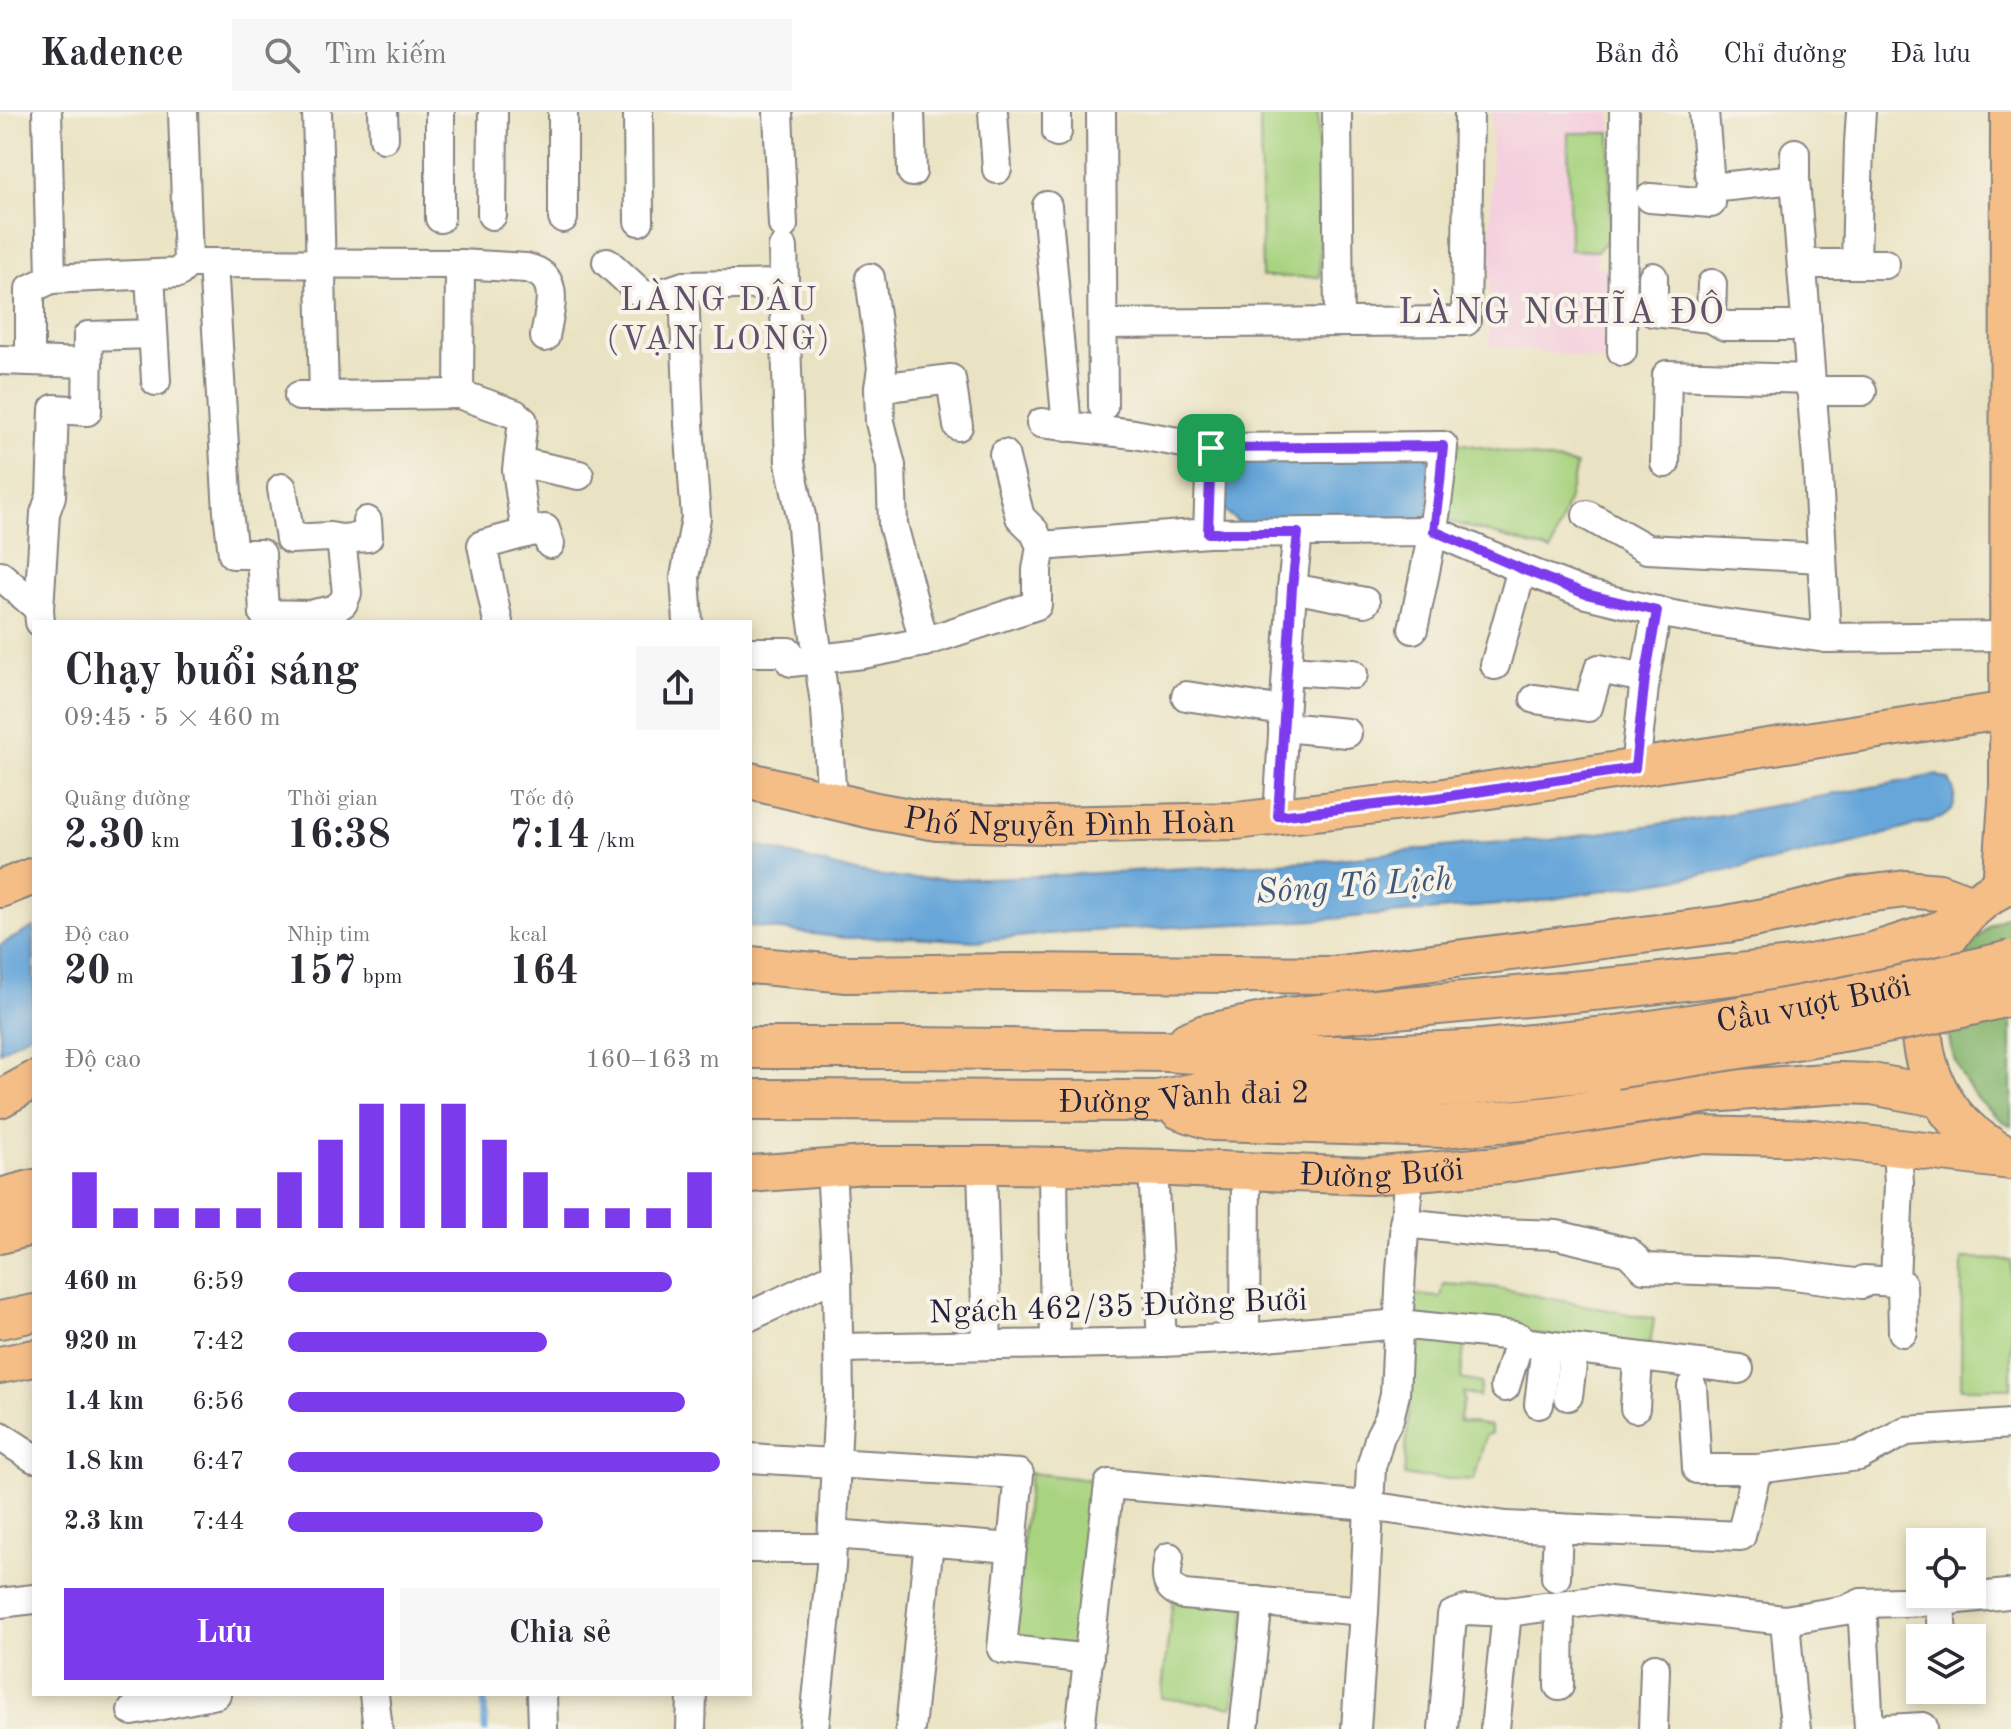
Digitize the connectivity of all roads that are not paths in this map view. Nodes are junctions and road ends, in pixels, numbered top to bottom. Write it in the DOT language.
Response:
graph roads {
  1 [pos="47,112"];
  2 [pos="183,112"];
  3 [pos="317,112"];
  4 [pos="440,112"];
  5 [pos="493,112"];
  6 [pos="563,112"];
  7 [pos="638,112"];
  8 [pos="778,112"];
  9 [pos="910,112"];
  10 [pos="993,112"];
  11 [pos="1101,112"];
  12 [pos="1337,112"];
  13 [pos="1469,112"];
  14 [pos="1624,112"];
  15 [pos="1704,112"];
  16 [pos="1861,112"];
  17 [pos="2009,112"];
  18 [pos="997,169"];
  19 [pos="912,172"];
  20 [pos="1710,180"];
  21 [pos="1650,198"];
  22 [pos="1047,206"];
  23 [pos="492,215"];
  24 [pos="440,218"];
  25 [pos="563,218"];
  26 [pos="639,221"];
  27 [pos="607,262"];
  28 [pos="200,263"];
  29 [pos="321,263"];
  30 [pos="460,264"];
  31 [pos="1803,264"];
  32 [pos="1856,264"];
  33 [pos="1885,264"];
  34 [pos="150,275"];
  35 [pos="1653,277"];
  36 [pos="870,278"];
  37 [pos="51,279"];
  38 [pos="784,284"];
  39 [pos="1712,284"];
  40 [pos="684,286"];
  41 [pos="1711,318"];
  42 [pos="1339,322"];
  43 [pos="1103,324"];
  44 [pos="1807,326"];
  45 [pos="153,334"];
  46 [pos="545,337"];
  47 [pos="1622,351"];
  48 [pos="0,360"];
  49 [pos="30,360"];
  50 [pos="88,363"];
  51 [pos="156,381"];
  52 [pos="1811,385"];
  53 [pos="879,388"];
  54 [pos="1862,391"];
  55 [pos="459,394"];
  56 [pos="1103,406"];
  57 [pos="958,426"];
  58 [pos="1211,448"];
  59 [pos="1004,454"];
  60 [pos="518,462"];
  61 [pos="1665,463"];
  62 [pos="579,475"];
  63 [pos="282,488"];
  64 [pos="1587,515"];
  65 [pos="367,521"];
  66 [pos="1434,531"];
  67 [pos="1208,533"];
  68 [pos="1298,533"];
  69 [pos="341,539"];
  70 [pos="1041,546"];
  71 [pos="1822,558"];
  72 [pos="1522,569"];
  73 [pos="0,575"];
  74 [pos="1292,588"];
  75 [pos="1365,602"];
  76 [pos="1657,611"];
  77 [pos="40,615"];
  78 [pos="309,618"];
  79 [pos="498,620"];
  80 [pos="688,620"];
  81 [pos="1413,629"];
  82 [pos="2009,636"];
  83 [pos="1826,638"];
  84 [pos="924,642"];
  85 [pos="752,652"];
  86 [pos="818,660"];
  87 [pos="1495,665"];
  88 [pos="1287,670"];
  89 [pos="1353,674"];
  90 [pos="1645,678"];
  91 [pos="1186,696"];
  92 [pos="1535,699"];
  93 [pos="2008,710"];
  94 [pos="1283,719"];
  95 [pos="1347,733"];
  96 [pos="1635,768"];
  97 [pos="752,781"];
  98 [pos="2010,786"];
  99 [pos="832,801"];
  100 [pos="1278,816"];
  101 [pos="32,877"];
  102 [pos="0,889"];
  103 [pos="1986,899"];
  104 [pos="2011,961"];
  105 [pos="752,965"];
  106 [pos="2011,995"];
  107 [pos="752,1048"];
  108 [pos="1167,1051"];
  109 [pos="1615,1052"];
  110 [pos="32,1081"];
  111 [pos="1941,1097"];
  112 [pos="0,1099"];
  113 [pos="752,1100"];
  114 [pos="1157,1101"];
  115 [pos="1897,1147"];
  116 [pos="2011,1160"];
  117 [pos="982,1165"];
  118 [pos="1053,1166"];
  119 [pos="831,1167"];
  120 [pos="1153,1168"];
  121 [pos="1246,1171"];
  122 [pos="1409,1171"];
  123 [pos="752,1174"];
  124 [pos="32,1191"];
  125 [pos="0,1199"];
  126 [pos="1404,1223"];
  127 [pos="32,1225"];
  128 [pos="0,1233"];
  129 [pos="837,1275"];
  130 [pos="1895,1282"];
  131 [pos="32,1313"];
  132 [pos="752,1315"];
  133 [pos="0,1320"];
  134 [pos="1399,1324"];
  135 [pos="1903,1332"];
  136 [pos="1245,1338"];
  137 [pos="1162,1342"];
  138 [pos="1533,1342"];
  139 [pos="1055,1344"];
  140 [pos="987,1345"];
  141 [pos="839,1348"];
  142 [pos="1574,1349"];
  143 [pos="32,1358"];
  144 [pos="1638,1358"];
  145 [pos="0,1365"];
  146 [pos="1739,1369"];
  147 [pos="1505,1387"];
  148 [pos="1692,1387"];
  149 [pos="1568,1396"];
  150 [pos="1539,1404"];
  151 [pos="1635,1408"];
  152 [pos="2011,1424"];
  153 [pos="0,1436"];
  154 [pos="32,1457"];
  155 [pos="752,1458"];
  156 [pos="835,1463"];
  157 [pos="1757,1469"];
  158 [pos="1369,1506"];
  159 [pos="1558,1528"];
  160 [pos="929,1541"];
  161 [pos="752,1548"];
  162 [pos="1012,1548"];
  163 [pos="832,1549"];
  164 [pos="1169,1557"];
  165 [pos="752,1568"];
  166 [pos="1556,1577"];
  167 [pos="2007,1594"];
  168 [pos="1986,1596"];
  169 [pos="32,1599"];
  170 [pos="1258,1601"];
  171 [pos="1906,1602"];
  172 [pos="0,1603"];
  173 [pos="1862,1603"];
  174 [pos="1560,1606"];
  175 [pos="1364,1611"];
  176 [pos="1507,1612"];
  177 [pos="1785,1620"];
  178 [pos="1089,1659"];
  179 [pos="1655,1668"];
  180 [pos="1559,1686"];
  181 [pos="206,1696"];
  182 [pos="374,1696"];
  183 [pos="542,1696"];
  184 [pos="692,1696"];
  185 [pos="132,1711"];
  186 [pos="1922,1719"];
  187 [pos="378,1729"];
  188 [pos="543,1729"];
  189 [pos="691,1729"];
  190 [pos="814,1729"];
  191 [pos="910,1729"];
  192 [pos="1080,1729"];
  193 [pos="1244,1729"];
  194 [pos="1356,1729"];
  195 [pos="1443,1729"];
  196 [pos="1495,1729"];
  197 [pos="1653,1729"];
  198 [pos="1796,1729"];
  199 [pos="1869,1729"];
  200 [pos="1887,1729"];
  1 -- 37 [label="street"];
  2 -- 28 [label="street"];
  3 -- 29 [label="street"];
  4 -- 24 [label="street"];
  5 -- 23 [label="street"];
  6 -- 25 [label="street"];
  7 -- 26 [label="street"];
  8 -- 38 [label="street"];
  9 -- 19 [label="street"];
  10 -- 18 [label="street"];
  11 -- 43 [label="street"];
  12 -- 42 [label="street"];
  13 -- 42 [label="street"];
  14 -- 47 [label="street"];
  15 -- 20 [label="street"];
  16 -- 32 [label="street"];
  17 -- 82 [label="main road"];
  20 -- 21 [label="street"];
  20 -- 31 [label="street"];
  22 -- 58 [label="street"];
  27 -- 40 [label="street"];
  28 -- 29 [label="street"];
  28 -- 34 [label="street"];
  28 -- 78 [label="street"];
  29 -- 30 [label="street"];
  29 -- 55 [label="street"];
  30 -- 46 [label="street"];
  30 -- 55 [label="street"];
  31 -- 32 [label="street"];
  31 -- 44 [label="street"];
  32 -- 33 [label="street"];
  34 -- 37 [label="street"];
  34 -- 45 [label="street"];
  35 -- 41 [label="street"];
  36 -- 53 [label="street"];
  37 -- 49 [label="street"];
  38 -- 40 [label="street"];
  38 -- 86 [label="street"];
  39 -- 41 [label="street"];
  40 -- 80 [label="street"];
  41 -- 44 [label="street"];
  42 -- 43 [label="street"];
  43 -- 56 [label="street"];
  44 -- 52 [label="street"];
  45 -- 50 [label="street"];
  45 -- 51 [label="street"];
  48 -- 49 [label="street"];
  49 -- 50 [label="street"];
  50 -- 77 [label="street"];
  52 -- 54 [label="street"];
  52 -- 61 [label="street"];
  52 -- 71 [label="street"];
  53 -- 57 [label="street"];
  53 -- 84 [label="street"];
  55 -- 60 [label="street"];
  58 -- 66 [label="street"];
  58 -- 67 [label="street"];
  59 -- 70 [label="street"];
  60 -- 62 [label="street"];
  60 -- 79 [label="street"];
  63 -- 69 [label="street"];
  64 -- 71 [label="street"];
  65 -- 69 [label="street"];
  66 -- 68 [label="street"];
  66 -- 72 [label="street"];
  66 -- 81 [label="street"];
  67 -- 68 [label="street"];
  67 -- 70 [label="street"];
  68 -- 74 [label="street"];
  69 -- 78 [label="street"];
  70 -- 84 [label="street"];
  71 -- 83 [label="street"];
  72 -- 76 [label="street"];
  72 -- 87 [label="street"];
  73 -- 77 [label="street"];
  74 -- 75 [label="street"];
  74 -- 88 [label="street"];
  76 -- 83 [label="street"];
  76 -- 90 [label="street"];
  82 -- 83 [label="street"];
  82 -- 93 [label="main road"];
  84 -- 86 [label="street"];
  85 -- 86 [label="street"];
  86 -- 99 [label="street"];
  88 -- 89 [label="street"];
  88 -- 94 [label="street"];
  90 -- 92 [label="street"];
  90 -- 96 [label="street"];
  91 -- 94 [label="street"];
  93 -- 96 [label="main road, Phố Nguyễn Đình Hoàn"];
  93 -- 98 [label="main road"];
  94 -- 95 [label="street"];
  94 -- 100 [label="street"];
  96 -- 100 [label="main road, Phố Nguyễn Đình Hoàn"];
  97 -- 99 [label="main road, Phố Nguyễn Đình Hoàn"];
  98 -- 103 [label="main road"];
  99 -- 100 [label="main road, Phố Nguyễn Đình Hoàn"];
  101 -- 102 [label="main road"];
  103 -- 105 [label="main road"];
  103 -- 108 [label="highway"];
  103 -- 111 [label="highway"];
  104 -- 109 [label="highway, Cầu vượt Bưởi, bridge"];
  106 -- 109 [label="highway, Cầu vượt Bưởi, bridge"];
  107 -- 108 [label="highway, Đường Vành đai 2"];
  108 -- 109 [label="highway, Đường Vành đai 2"];
  109 -- 114 [label="highway, Đường Vành đai 2"];
  110 -- 112 [label="main road"];
  111 -- 114 [label="highway"];
  111 -- 116 [label="highway"];
  113 -- 114 [label="highway, Đường Vành đai 2"];
  115 -- 116 [label="main road, Đường Bưởi"];
  115 -- 122 [label="main road, Đường Bưởi"];
  115 -- 130 [label="street"];
  117 -- 118 [label="main road, Đường Bưởi"];
  117 -- 119 [label="main road, Đường Bưởi"];
  117 -- 140 [label="street"];
  118 -- 120 [label="main road, Đường Bưởi"];
  118 -- 139 [label="street"];
  119 -- 123 [label="main road, Đường Bưởi"];
  119 -- 129 [label="street"];
  120 -- 121 [label="main road, Đường Bưởi"];
  120 -- 137 [label="street"];
  121 -- 122 [label="main road, Đường Bưởi"];
  121 -- 136 [label="street"];
  122 -- 126 [label="street"];
  124 -- 125 [label="highway"];
  126 -- 130 [label="street"];
  126 -- 134 [label="street"];
  127 -- 128 [label="highway"];
  129 -- 132 [label="street"];
  129 -- 141 [label="street"];
  130 -- 135 [label="street"];
  131 -- 133 [label="main road"];
  134 -- 136 [label="street, Ngách 462/35 Đường Bưởi"];
  134 -- 138 [label="street, Ngách 462/35 Đường Bưởi"];
  134 -- 158 [label="street"];
  136 -- 137 [label="street, Ngách 462/35 Đường Bưởi"];
  137 -- 139 [label="street, Ngách 462/35 Đường Bưởi"];
  138 -- 142 [label="street, Ngách 462/35 Đường Bưởi"];
  138 -- 147 [label="street"];
  138 -- 150 [label="street"];
  139 -- 140 [label="street, Ngách 462/35 Đường Bưởi"];
  140 -- 141 [label="street, Ngách 462/35 Đường Bưởi"];
  141 -- 156 [label="street"];
  142 -- 144 [label="street, Ngách 462/35 Đường Bưởi"];
  142 -- 149 [label="street"];
  143 -- 145 [label="main road"];
  144 -- 146 [label="street, Ngách 462/35 Đường Bưởi"];
  144 -- 151 [label="street"];
  148 -- 157 [label="street"];
  152 -- 157 [label="street"];
  153 -- 154 [label="street"];
  155 -- 156 [label="street"];
  156 -- 162 [label="street"];
  156 -- 163 [label="street"];
  157 -- 159 [label="street"];
  158 -- 159 [label="street"];
  158 -- 175 [label="street"];
  158 -- 178 [label="street"];
  159 -- 166 [label="street"];
  160 -- 162 [label="street"];
  160 -- 163 [label="street"];
  160 -- 191 [label="street"];
  161 -- 163 [label="street"];
  162 -- 178 [label="street"];
  163 -- 165 [label="street"];
  163 -- 190 [label="street"];
  164 -- 170 [label="street"];
  167 -- 168 [label="street"];
  169 -- 172 [label="street"];
  170 -- 175 [label="street"];
  170 -- 193 [label="street"];
  171 -- 173 [label="street"];
  173 -- 177 [label="street"];
  173 -- 199 [label="street"];
  174 -- 176 [label="street"];
  174 -- 177 [label="street"];
  174 -- 180 [label="street"];
  175 -- 194 [label="street"];
  176 -- 195 [label="street"];
  176 -- 196 [label="street"];
  177 -- 198 [label="street"];
  178 -- 192 [label="street"];
  179 -- 197 [label="street"];
  181 -- 185 [label="street"];
  182 -- 187 [label="street"];
  183 -- 188 [label="street"];
  184 -- 189 [label="street"];
  186 -- 200 [label="street"];
}
